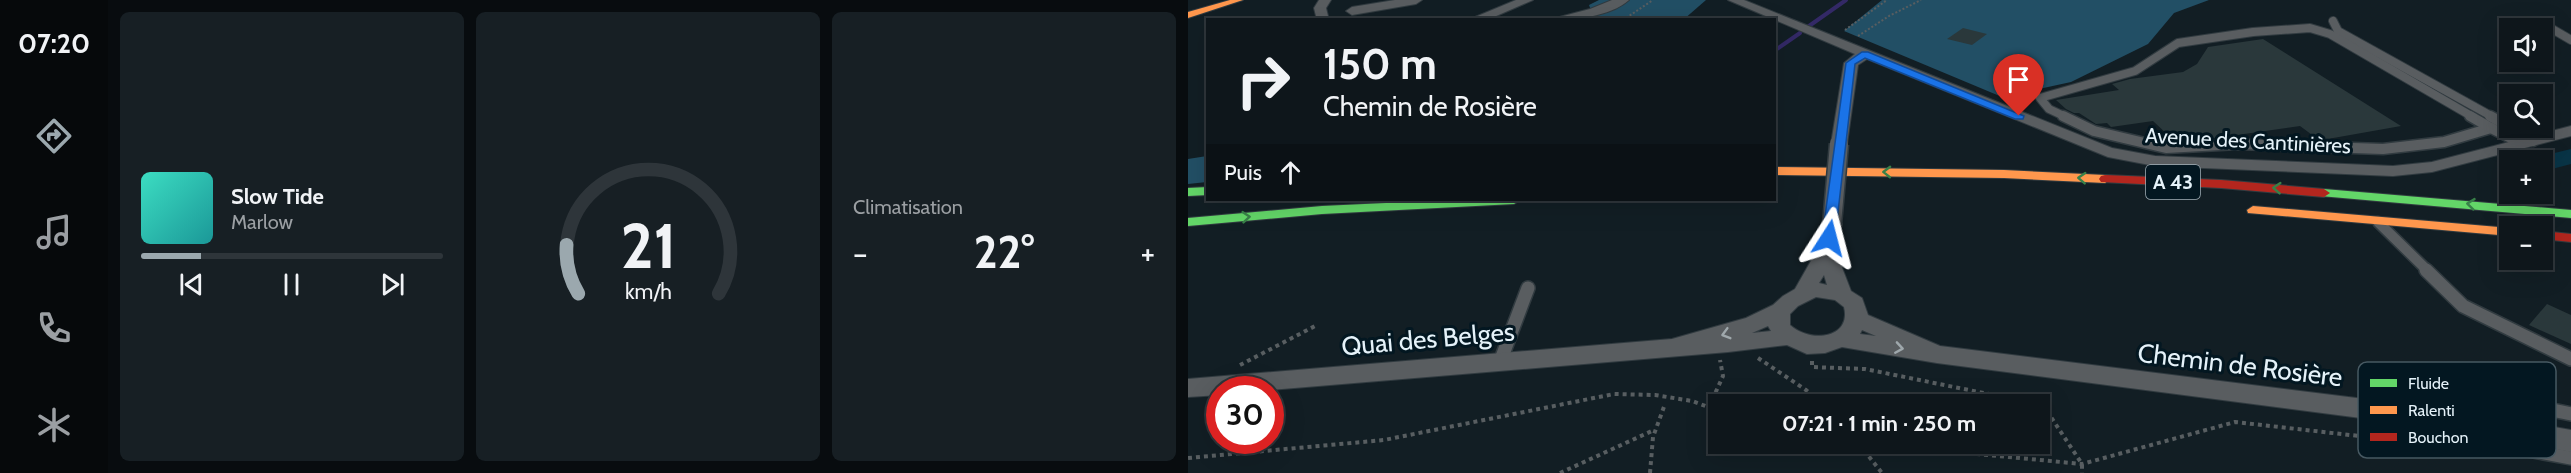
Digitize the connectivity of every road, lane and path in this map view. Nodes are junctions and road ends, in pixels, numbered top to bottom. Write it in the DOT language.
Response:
graph roads {
  1 [pos="1239,0"];
  2 [pos="1325,0"];
  3 [pos="1416,0"];
  4 [pos="1527,0"];
  5 [pos="1623,0"];
  6 [pos="1653,0"];
  7 [pos="1734,0"];
  8 [pos="1887,0"];
  9 [pos="1921,0"];
  10 [pos="1352,11"];
  11 [pos="1188,15"];
  12 [pos="1322,18"];
  13 [pos="1479,18"];
  14 [pos="1564,18"];
  15 [pos="1626,18"];
  16 [pos="2333,21"];
  17 [pos="2553,30"];
  18 [pos="2571,40"];
  19 [pos="1837,42"];
  20 [pos="1865,54"];
  21 [pos="2499,121"];
  22 [pos="2491,128"];
  23 [pos="2571,131"];
  24 [pos="2522,138"];
  25 [pos="2527,142"];
  26 [pos="1776,171"];
  27 [pos="1206,191"];
  28 [pos="1188,192"];
  29 [pos="1821,193"];
  30 [pos="1844,194"];
  31 [pos="1495,201"];
  32 [pos="2240,208"];
  33 [pos="2571,214"];
  34 [pos="2376,220"];
  35 [pos="1188,222"];
  36 [pos="2499,231"];
  37 [pos="2553,236"];
  38 [pos="2571,238"];
  39 [pos="1826,252"];
  40 [pos="1528,288"];
  41 [pos="1804,292"];
  42 [pos="1841,293"];
  43 [pos="1780,311"];
  44 [pos="1858,319"];
  45 [pos="1317,325"];
  46 [pos="1788,337"];
  47 [pos="1841,339"];
  48 [pos="1672,347"];
  49 [pos="1937,354"];
  50 [pos="1812,355"];
  51 [pos="1766,356"];
  52 [pos="1731,357"];
  53 [pos="2571,359"];
  54 [pos="1500,362"];
  55 [pos="1242,369"];
  56 [pos="1188,387"];
  57 [pos="1714,394"];
  58 [pos="1811,394"];
  59 [pos="1665,404"];
  60 [pos="1708,407"];
  61 [pos="2358,408"];
  62 [pos="2556,411"];
  63 [pos="2571,414"];
  64 [pos="1654,430"];
  65 [pos="2358,436"];
  66 [pos="2556,438"];
  67 [pos="2571,441"];
  68 [pos="1868,454"];
  69 [pos="1977,454"];
  70 [pos="2556,455"];
  71 [pos="2571,458"];
  72 [pos="1188,459"];
  73 [pos="2082,464"];
  74 [pos="1560,473"];
  75 [pos="1650,473"];
  76 [pos="1882,473"];
  77 [pos="2082,473"];
  1 -- 11 [label="main road"];
  2 -- 12 [label="street"];
  3 -- 10 [label="street"];
  4 -- 13 [label="street"];
  5 -- 14 [label="street"];
  6 -- 15 [label="path"];
  7 -- 19 [label="street"];
  8 -- 19 [label="path"];
  9 -- 19 [label="path"];
  16 -- 21 [label="lane"];
  17 -- 18 [label="lane"];
  19 -- 20 [label="street"];
  20 -- 25 [label="street, Avenue des Cantinières"];
  20 -- 39 [label="street, bridge"];
  22 -- 22 [label="lane"];
  22 -- 25 [label="lane"];
  23 -- 25 [label="street, Avenue des Cantinières"];
  24 -- 25 [label="lane"];
  33 -- 26 [label="main road, A 43, one-way"];
  27 -- 28 [label="main road"];
  29 -- 30 [label="main road"];
  35 -- 31 [label="main road, one-way"];
  32 -- 34 [label="main road"];
  34 -- 36 [label="main road"];
  34 -- 53 [label="lane"];
  37 -- 38 [label="main road"];
  39 -- 41 [label="street"];
  39 -- 42 [label="street"];
  40 -- 54 [label="lane"];
  41 -- 42 [label="street"];
  41 -- 43 [label="street"];
  42 -- 44 [label="street"];
  43 -- 46 [label="street"];
  43 -- 48 [label="street, Quai des Belges, one-way"];
  44 -- 47 [label="street"];
  44 -- 49 [label="street, Chemin de Rosière"];
  45 -- 55 [label="path"];
  46 -- 47 [label="street"];
  46 -- 48 [label="street, Quai des Belges"];
  47 -- 49 [label="street, Chemin de Rosière, one-way"];
  48 -- 54 [label="street, Quai des Belges"];
  49 -- 61 [label="street, Chemin de Rosière"];
  50 -- 73 [label="path"];
  51 -- 58 [label="path"];
  52 -- 57 [label="path"];
  54 -- 56 [label="street, Quai des Belges"];
  59 -- 64 [label="path"];
  60 -- 72 [label="path"];
  62 -- 63 [label="lane"];
  64 -- 74 [label="path"];
  64 -- 75 [label="path"];
  65 -- 73 [label="path"];
  66 -- 67 [label="street, Chemin de Rosière"];
  68 -- 76 [label="path"];
  69 -- 73 [label="path"];
  70 -- 71 [label="lane"];
  73 -- 77 [label="path"];
}
